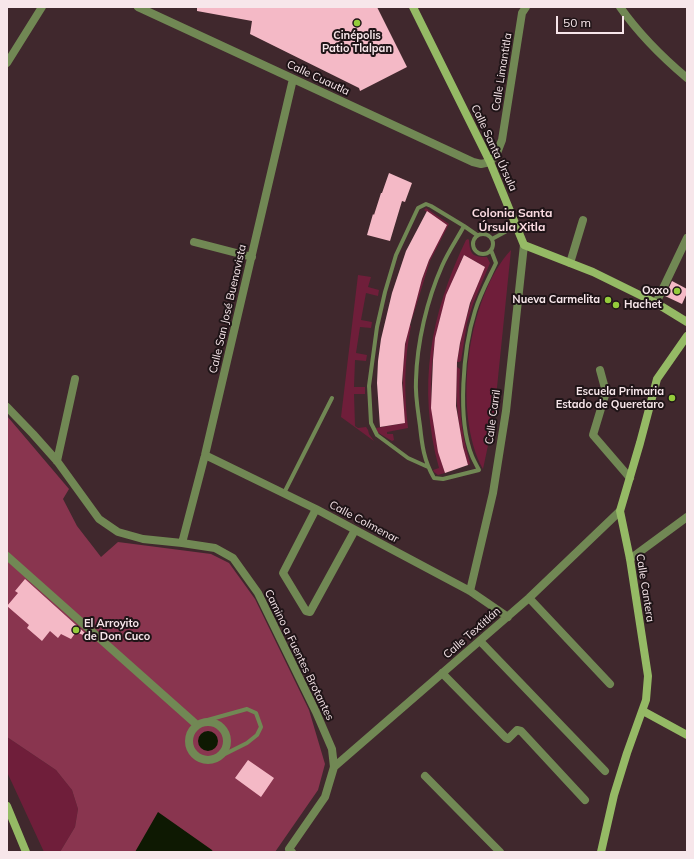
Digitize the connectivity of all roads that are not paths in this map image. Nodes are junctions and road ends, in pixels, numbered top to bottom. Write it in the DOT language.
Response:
graph roads {
  1 [pos="42,7"];
  2 [pos="138,7"];
  3 [pos="414,7"];
  4 [pos="526,7"];
  5 [pos="620,7"];
  6 [pos="7,63"];
  7 [pos="687,78"];
  8 [pos="293,79"];
  9 [pos="490,162"];
  10 [pos="583,220"];
  11 [pos="464,226"];
  12 [pos="516,226"];
  13 [pos="477,236"];
  14 [pos="687,238"];
  15 [pos="492,239"];
  16 [pos="194,242"];
  17 [pos="524,245"];
  18 [pos="491,250"];
  19 [pos="252,257"];
  20 [pos="570,263"];
  21 [pos="656,302"];
  22 [pos="687,322"];
  23 [pos="687,336"];
  24 [pos="600,370"];
  25 [pos="75,379"];
  26 [pos="332,398"];
  27 [pos="7,407"];
  28 [pos="205,455"];
  29 [pos="57,461"];
  30 [pos="428,467"];
  31 [pos="630,478"];
  32 [pos="284,493"];
  33 [pos="316,509"];
  34 [pos="620,511"];
  35 [pos="687,517"];
  36 [pos="354,530"];
  37 [pos="182,543"];
  38 [pos="7,556"];
  39 [pos="630,559"];
  40 [pos="470,590"];
  41 [pos="529,598"];
  42 [pos="508,617"];
  43 [pos="480,641"];
  44 [pos="442,673"];
  45 [pos="610,684"];
  46 [pos="643,711"];
  47 [pos="200,723"];
  48 [pos="687,735"];
  49 [pos="215,759"];
  50 [pos="334,766"];
  51 [pos="605,771"];
  52 [pos="425,776"];
  53 [pos="585,800"];
  54 [pos="7,806"];
  55 [pos="290,851"];
  56 [pos="26,852"];
  57 [pos="500,852"];
  58 [pos="600,852"];
  1 -- 6 [label="street"];
  2 -- 8 [label="street, Calle Cuautla"];
  3 -- 9 [label="street, Calle Santa Úrsula"];
  4 -- 9 [label="street, Calle Limantitla"];
  5 -- 7 [label="street"];
  8 -- 9 [label="street, Calle Cuautla"];
  8 -- 19 [label="street, Calle San José Buenavista"];
  9 -- 12 [label="street, Calle Santa Úrsula"];
  10 -- 20 [label="street"];
  11 -- 13 [label="lane"];
  11 -- 30 [label="lane"];
  11 -- 30 [label="lane"];
  12 -- 15 [label="lane"];
  12 -- 17 [label="street, Calle Santa Úrsula"];
  13 -- 15 [label="lane"];
  13 -- 18 [label="lane"];
  14 -- 21 [label="street"];
  15 -- 18 [label="lane"];
  16 -- 19 [label="street"];
  17 -- 20 [label="street"];
  17 -- 40 [label="street, Calle Carril"];
  18 -- 30 [label="lane"];
  19 -- 28 [label="street, Calle San José Buenavista"];
  20 -- 21 [label="street"];
  21 -- 22 [label="street"];
  23 -- 31 [label="street, Calle Cantera"];
  24 -- 31 [label="street"];
  25 -- 29 [label="street"];
  26 -- 32 [label="lane"];
  27 -- 29 [label="street, Camino a Fuentes Brotantes"];
  28 -- 32 [label="street, Calle Colmenar"];
  28 -- 37 [label="street, Calle San José Buenavista"];
  29 -- 37 [label="street, Camino a Fuentes Brotantes"];
  31 -- 34 [label="street, Calle Cantera"];
  32 -- 33 [label="street, Calle Colmenar"];
  33 -- 36 [label="street, Calle Colmenar"];
  33 -- 36 [label="street"];
  34 -- 39 [label="street, Calle Cantera"];
  34 -- 41 [label="street, Calle Textitlán"];
  35 -- 39 [label="street"];
  36 -- 40 [label="street, Calle Colmenar"];
  37 -- 50 [label="street, Camino a Fuentes Brotantes"];
  38 -- 47 [label="street"];
  39 -- 46 [label="street, Calle Cantera"];
  40 -- 42 [label="street, Calle Colmenar"];
  41 -- 42 [label="street, Calle Textitlán"];
  41 -- 45 [label="street"];
  42 -- 43 [label="street, Calle Textitlán"];
  43 -- 44 [label="street, Calle Textitlán"];
  43 -- 51 [label="street"];
  44 -- 50 [label="street, Calle Textitlán"];
  44 -- 53 [label="street"];
  46 -- 48 [label="street"];
  46 -- 58 [label="street, Calle Cantera"];
  47 -- 49 [label="street"];
  47 -- 49 [label="street"];
  47 -- 49 [label="lane"];
  50 -- 55 [label="street, Camino a Fuentes Brotantes"];
  52 -- 57 [label="street"];
  54 -- 56 [label="street"];
}
